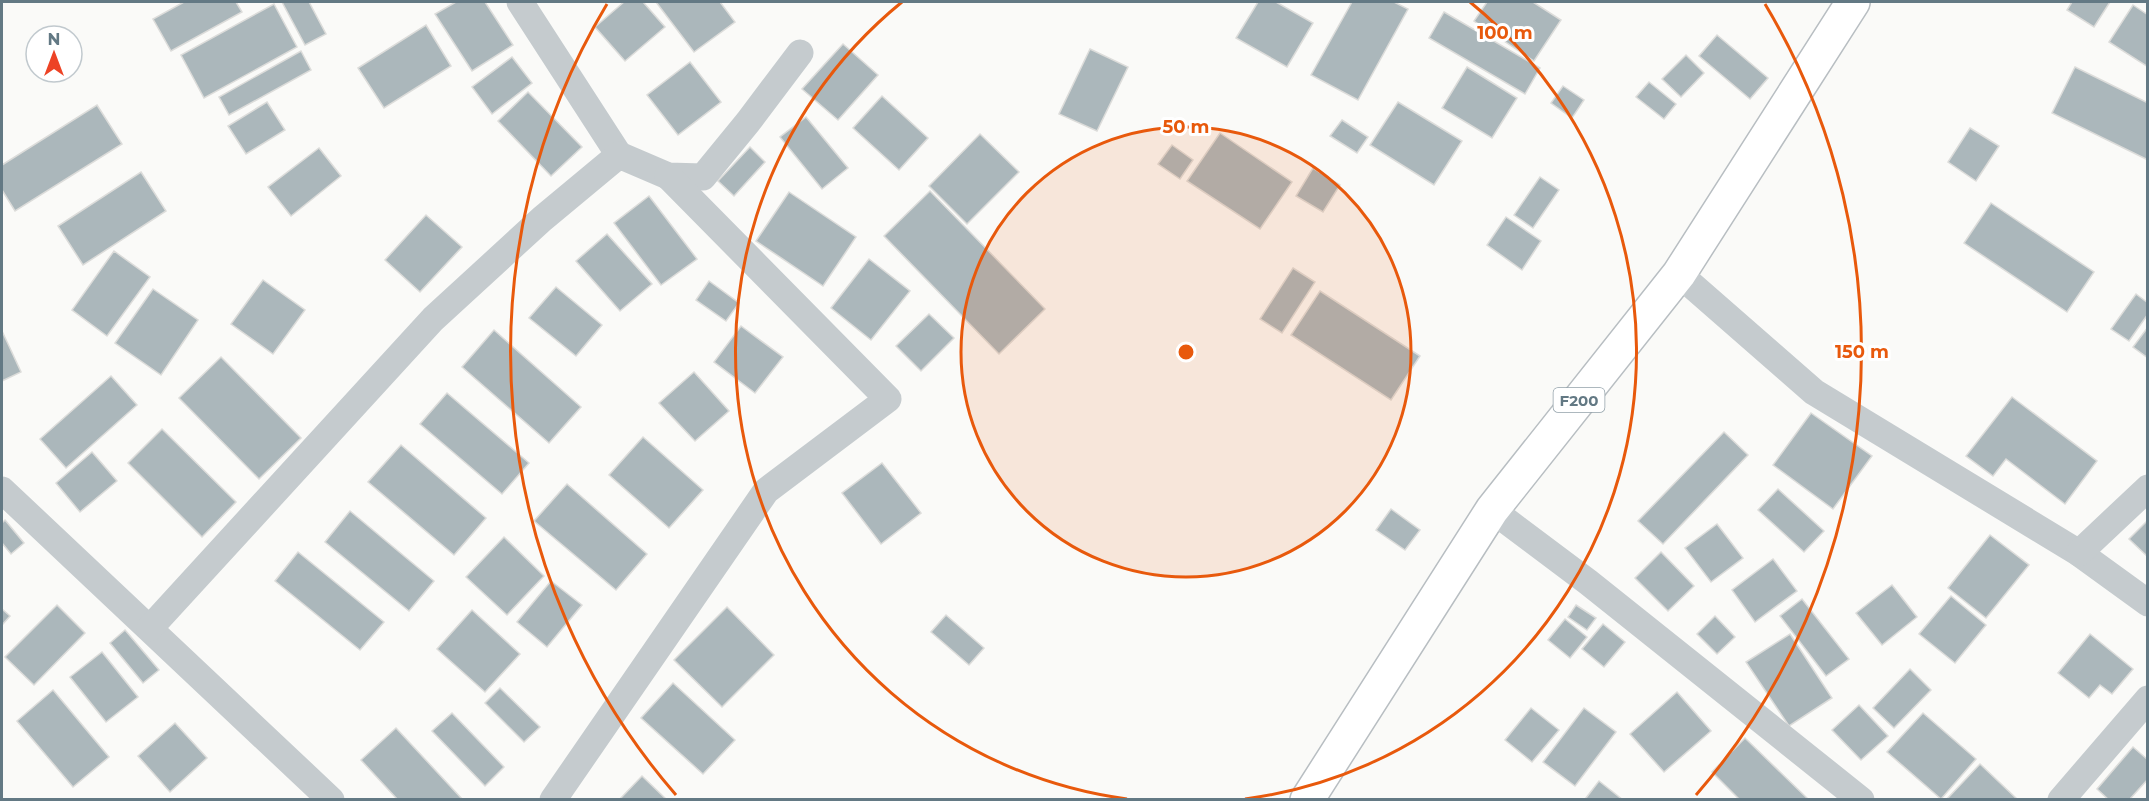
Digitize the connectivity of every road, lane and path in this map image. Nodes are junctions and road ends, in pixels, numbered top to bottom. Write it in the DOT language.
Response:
graph roads {
  1 [pos="520,2"];
  2 [pos="1853,2"];
  3 [pos="800,53"];
  4 [pos="619,155"];
  5 [pos="668,176"];
  6 [pos="1679,274"];
  7 [pos="2148,488"];
  8 [pos="2,490"];
  9 [pos="1492,510"];
  10 [pos="2079,553"];
  11 [pos="2148,603"];
  12 [pos="150,628"];
  13 [pos="2148,699"];
  14 [pos="331,800"];
  15 [pos="553,800"];
  16 [pos="1307,800"];
  17 [pos="1861,800"];
  18 [pos="2061,800"];
  1 -- 4 [label="street"];
  2 -- 6 [label="main road, F200"];
  3 -- 5 [label="street"];
  4 -- 5 [label="street"];
  4 -- 12 [label="street"];
  5 -- 15 [label="street"];
  6 -- 9 [label="main road, F200"];
  6 -- 10 [label="street"];
  7 -- 10 [label="street"];
  8 -- 12 [label="street"];
  9 -- 16 [label="main road, F200"];
  9 -- 17 [label="street"];
  10 -- 11 [label="street"];
  12 -- 14 [label="street"];
  13 -- 18 [label="street"];
}
